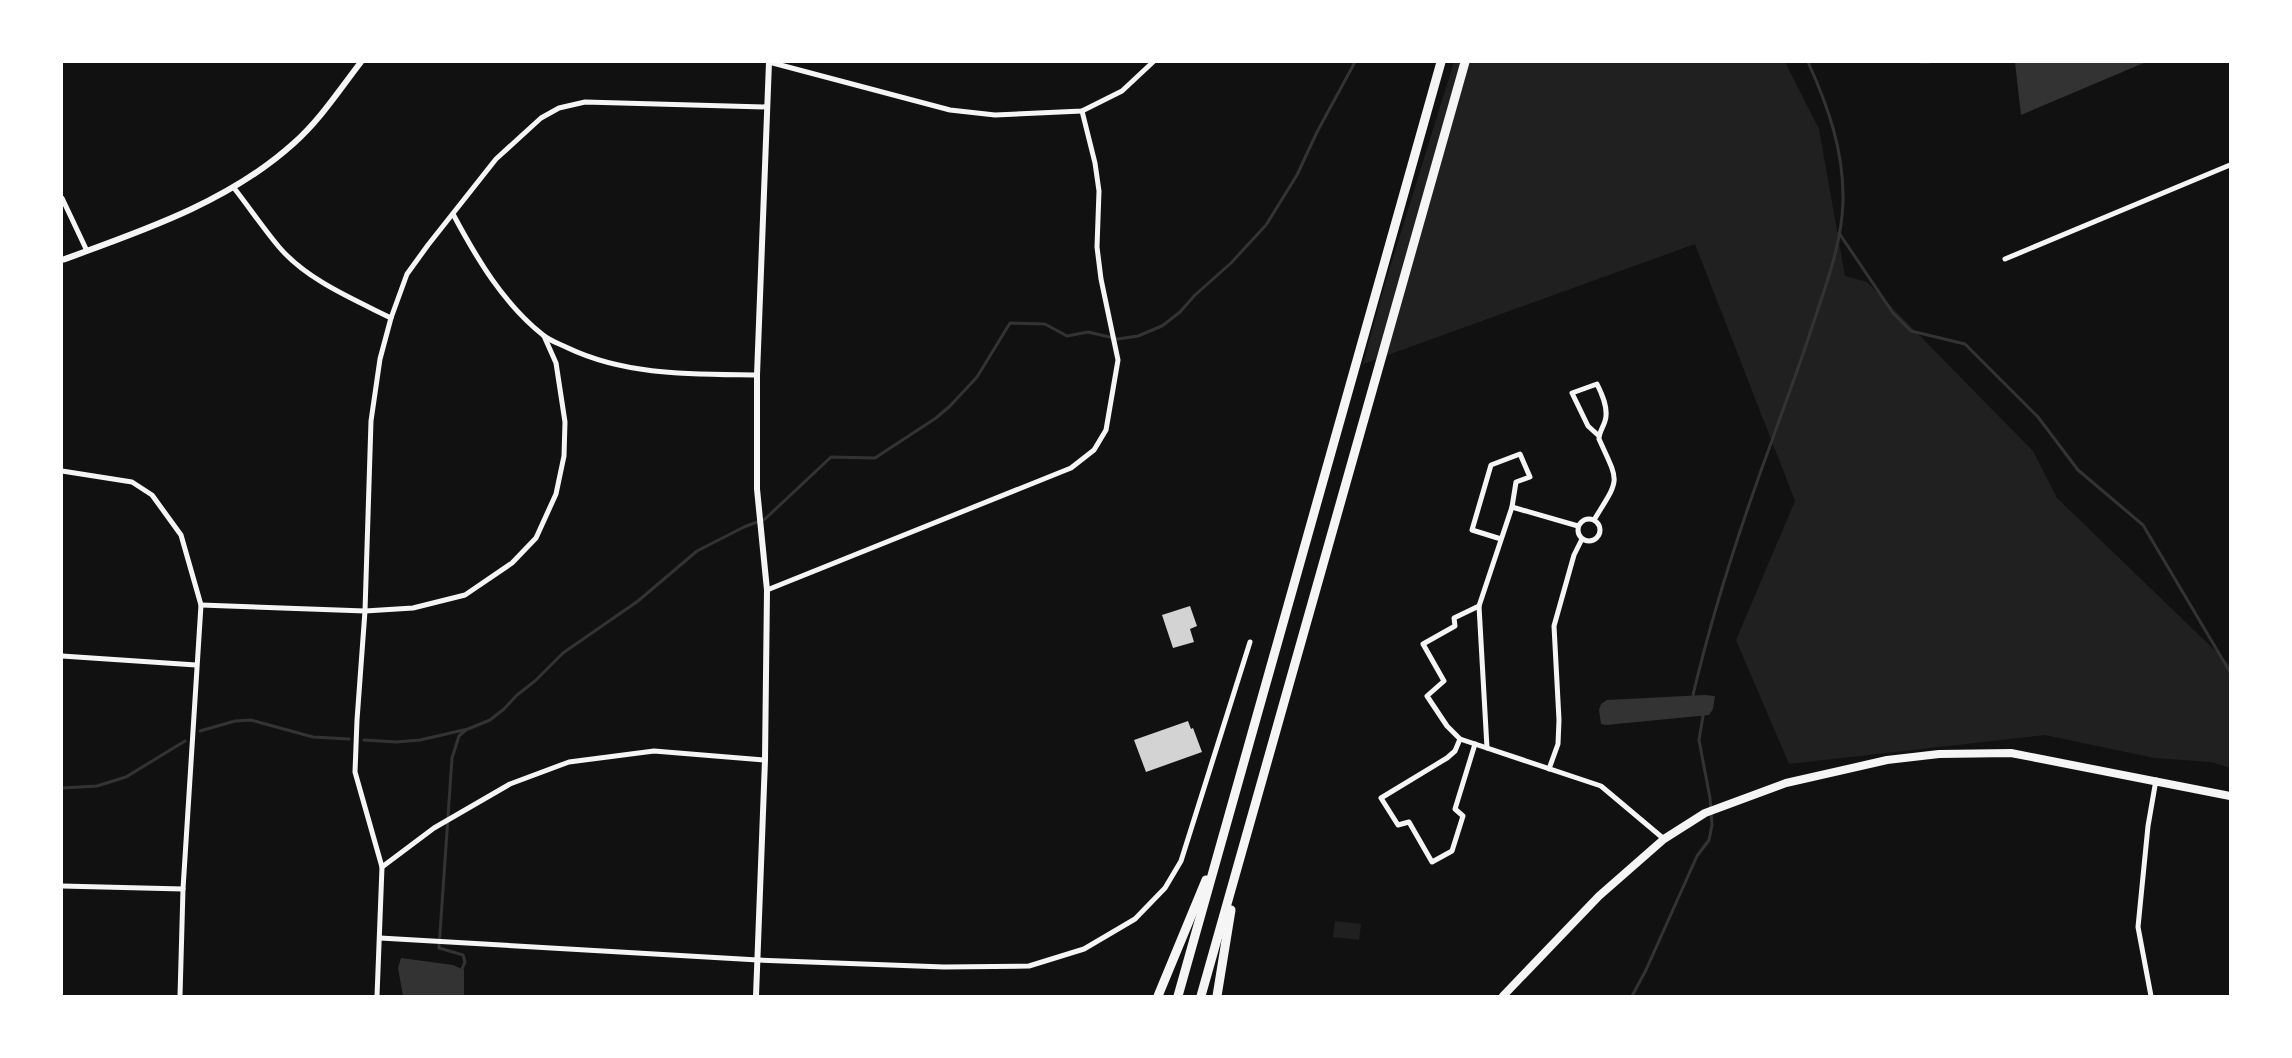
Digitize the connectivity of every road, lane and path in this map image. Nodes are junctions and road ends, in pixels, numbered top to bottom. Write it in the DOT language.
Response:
graph roads {
  1 [pos="361,62"];
  2 [pos="769,62"];
  3 [pos="1153,62"];
  4 [pos="1441,62"];
  5 [pos="1465,62"];
  6 [pos="767,107"];
  7 [pos="1082,111"];
  8 [pos="2230,165"];
  9 [pos="234,188"];
  10 [pos="62,198"];
  11 [pos="453,214"];
  12 [pos="87,251"];
  13 [pos="2005,259"];
  14 [pos="62,260"];
  15 [pos="391,318"];
  16 [pos="544,336"];
  17 [pos="757,375"];
  18 [pos="1599,436"];
  19 [pos="62,471"];
  20 [pos="1512,507"];
  21 [pos="1594,520"];
  22 [pos="1578,526"];
  23 [pos="1501,539"];
  24 [pos="1582,539"];
  25 [pos="767,590"];
  26 [pos="201,605"];
  27 [pos="1479,606"];
  28 [pos="365,611"];
  29 [pos="1250,642"];
  30 [pos="62,656"];
  31 [pos="196,665"];
  32 [pos="1460,739"];
  33 [pos="1475,744"];
  34 [pos="1488,748"];
  35 [pos="765,760"];
  36 [pos="1549,769"];
  37 [pos="2156,780"];
  38 [pos="2230,796"];
  39 [pos="1223,836"];
  40 [pos="1664,839"];
  41 [pos="382,867"];
  42 [pos="1238,871"];
  43 [pos="62,886"];
  44 [pos="183,889"];
  45 [pos="380,938"];
  46 [pos="758,960"];
  47 [pos="180,996"];
  48 [pos="377,996"];
  49 [pos="756,996"];
  50 [pos="1158,996"];
  51 [pos="1178,996"];
  52 [pos="1201,996"];
  53 [pos="1217,996"];
  54 [pos="1503,996"];
  55 [pos="2151,996"];
  1 -- 9 [label="street"];
  2 -- 6 [label="street"];
  2 -- 7 [label="street"];
  3 -- 7 [label="street"];
  4 -- 39 [label="highway"];
  5 -- 42 [label="highway"];
  6 -- 11 [label="street"];
  6 -- 17 [label="street"];
  7 -- 25 [label="street"];
  8 -- 13 [label="street"];
  9 -- 12 [label="street"];
  9 -- 15 [label="street"];
  10 -- 12 [label="street"];
  11 -- 15 [label="street"];
  11 -- 16 [label="street"];
  12 -- 14 [label="street"];
  15 -- 28 [label="street"];
  16 -- 17 [label="street"];
  16 -- 28 [label="street"];
  17 -- 25 [label="street"];
  18 -- 18 [label="street"];
  18 -- 21 [label="street"];
  19 -- 26 [label="street"];
  20 -- 22 [label="street"];
  20 -- 23 [label="street"];
  20 -- 23 [label="street"];
  21 -- 22 [label="street"];
  21 -- 24 [label="street"];
  22 -- 24 [label="street"];
  23 -- 27 [label="street"];
  24 -- 36 [label="street"];
  25 -- 35 [label="street"];
  26 -- 28 [label="street"];
  26 -- 31 [label="street"];
  27 -- 32 [label="street"];
  27 -- 34 [label="street"];
  28 -- 41 [label="street"];
  29 -- 46 [label="street"];
  30 -- 31 [label="street"];
  31 -- 44 [label="street"];
  32 -- 33 [label="street"];
  32 -- 33 [label="street"];
  33 -- 34 [label="street"];
  34 -- 36 [label="street"];
  35 -- 41 [label="street"];
  35 -- 46 [label="street"];
  36 -- 40 [label="street"];
  37 -- 38 [label="main road"];
  37 -- 40 [label="main road"];
  37 -- 55 [label="street"];
  39 -- 50 [label="highway"];
  39 -- 51 [label="highway"];
  40 -- 54 [label="main road"];
  41 -- 45 [label="street"];
  42 -- 52 [label="highway"];
  42 -- 53 [label="highway"];
  43 -- 44 [label="street"];
  44 -- 47 [label="street"];
  45 -- 46 [label="street"];
  45 -- 48 [label="street"];
  46 -- 49 [label="street"];
}
